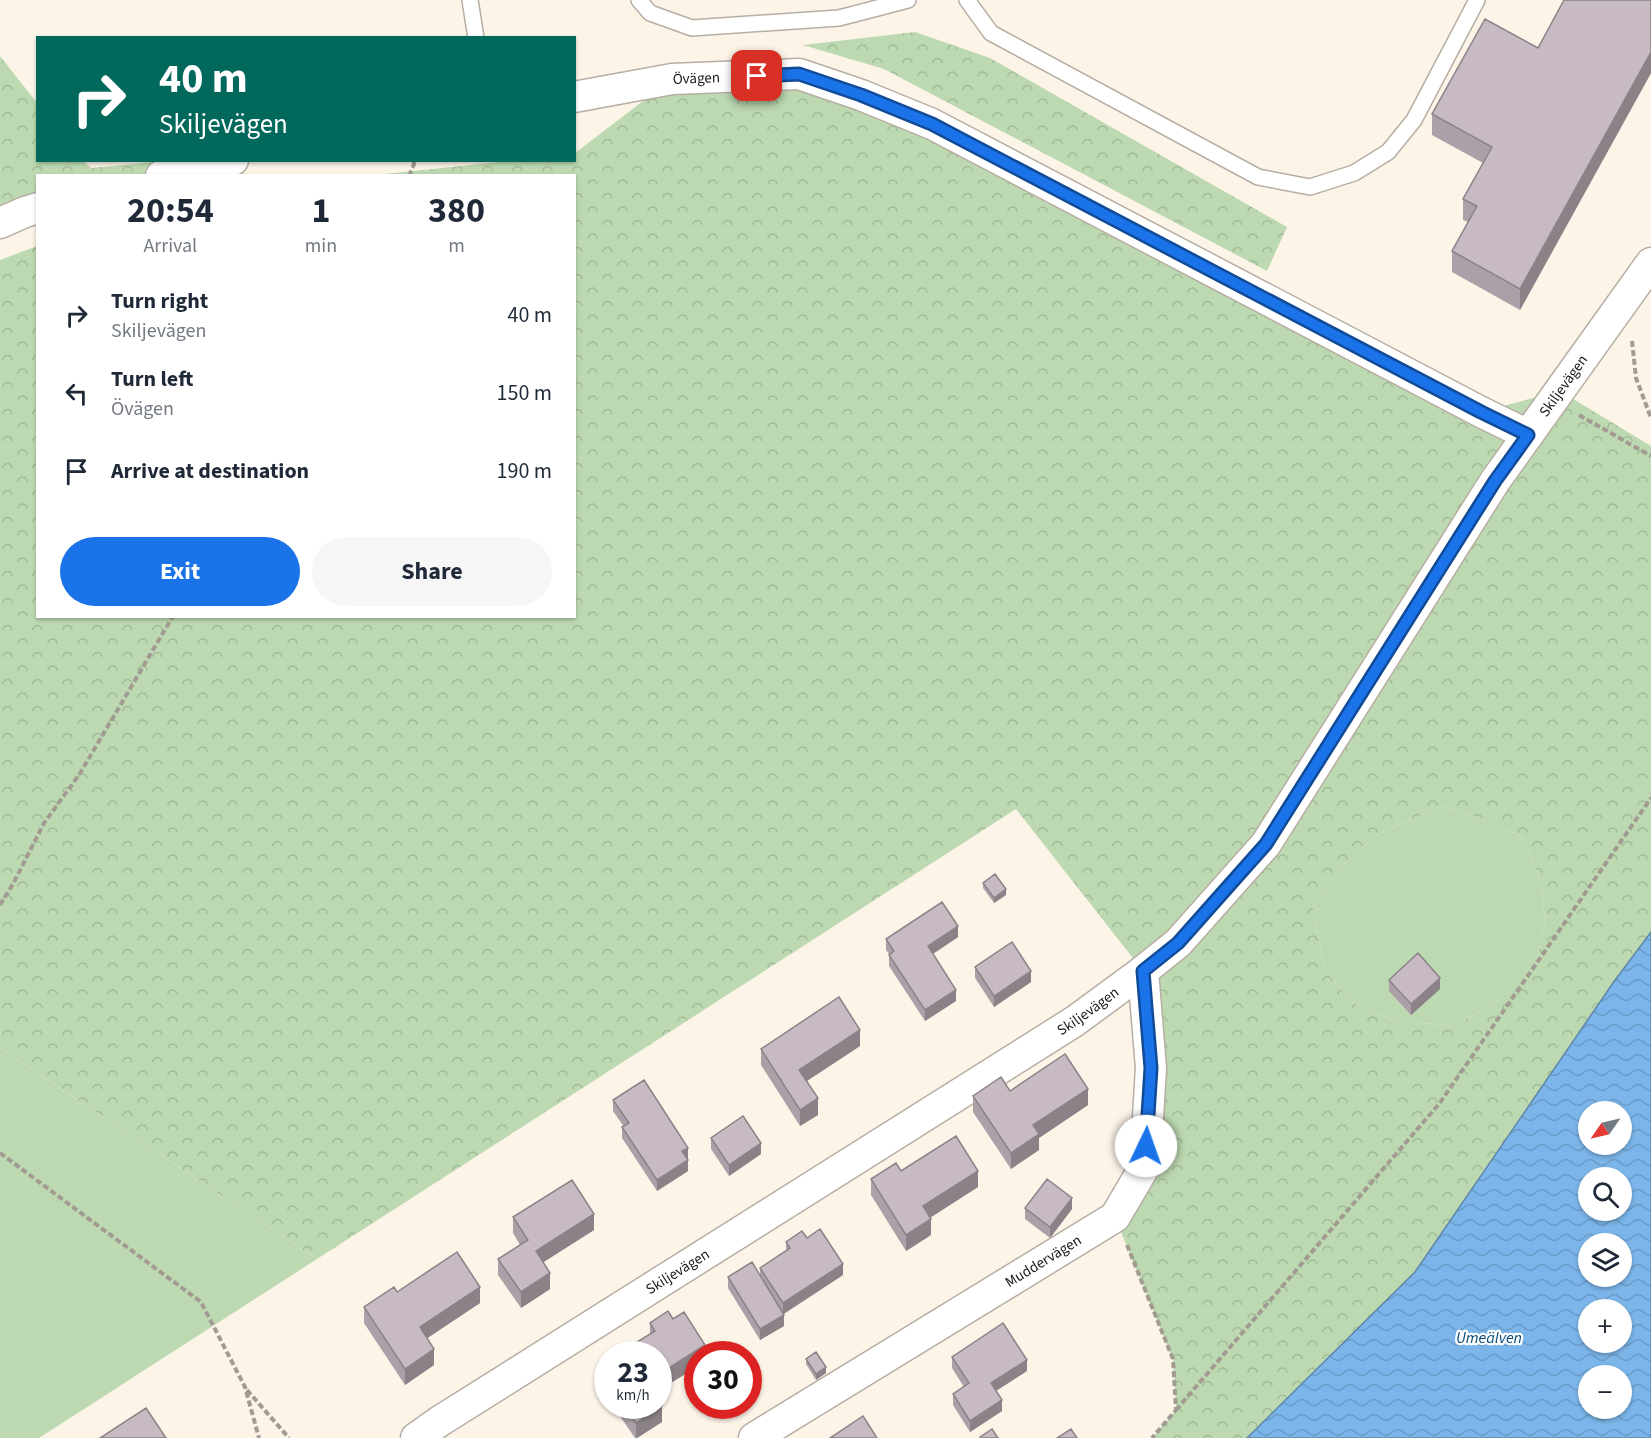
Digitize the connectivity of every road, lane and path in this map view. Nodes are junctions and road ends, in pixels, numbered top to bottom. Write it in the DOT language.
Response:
graph roads {
  1 [pos="470,0"];
  2 [pos="639,0"];
  3 [pos="908,0"];
  4 [pos="967,0"];
  5 [pos="1477,0"];
  6 [pos="476,36"];
  7 [pos="576,97"];
  8 [pos="222,162"];
  9 [pos="168,174"];
  10 [pos="36,209"];
  11 [pos="0,223"];
  12 [pos="1651,263"];
  13 [pos="1628,297"];
  14 [pos="1554,400"];
  15 [pos="1651,418"];
  16 [pos="1528,435"];
  17 [pos="1651,456"];
  18 [pos="173,618"];
  19 [pos="1651,798"];
  20 [pos="0,905"];
  21 [pos="1143,971"];
  22 [pos="0,1153"];
  23 [pos="1115,1217"];
  24 [pos="245,1387"];
  25 [pos="1176,1410"];
  26 [pos="449,1429"];
  27 [pos="259,1438"];
  28 [pos="289,1438"];
  29 [pos="416,1438"];
  30 [pos="754,1438"];
  31 [pos="1152,1438"];
  1 -- 6 [label="lane"];
  2 -- 3 [label="lane"];
  4 -- 5 [label="lane"];
  7 -- 16 [label="street, Övägen"];
  8 -- 9 [label="street"];
  10 -- 11 [label="street"];
  12 -- 13 [label="street, Skiljevägen"];
  13 -- 14 [label="street, Skiljevägen"];
  13 -- 15 [label="path"];
  14 -- 16 [label="street, Skiljevägen"];
  14 -- 17 [label="path"];
  16 -- 21 [label="street, Skiljevägen"];
  18 -- 20 [label="path"];
  19 -- 25 [label="path"];
  21 -- 23 [label="street, Muddervägen"];
  21 -- 26 [label="street, Skiljevägen"];
  22 -- 24 [label="path"];
  23 -- 25 [label="path"];
  23 -- 30 [label="street, Muddervägen"];
  24 -- 27 [label="path"];
  24 -- 28 [label="path"];
  25 -- 31 [label="path"];
  26 -- 29 [label="street, Skiljevägen"];
}
